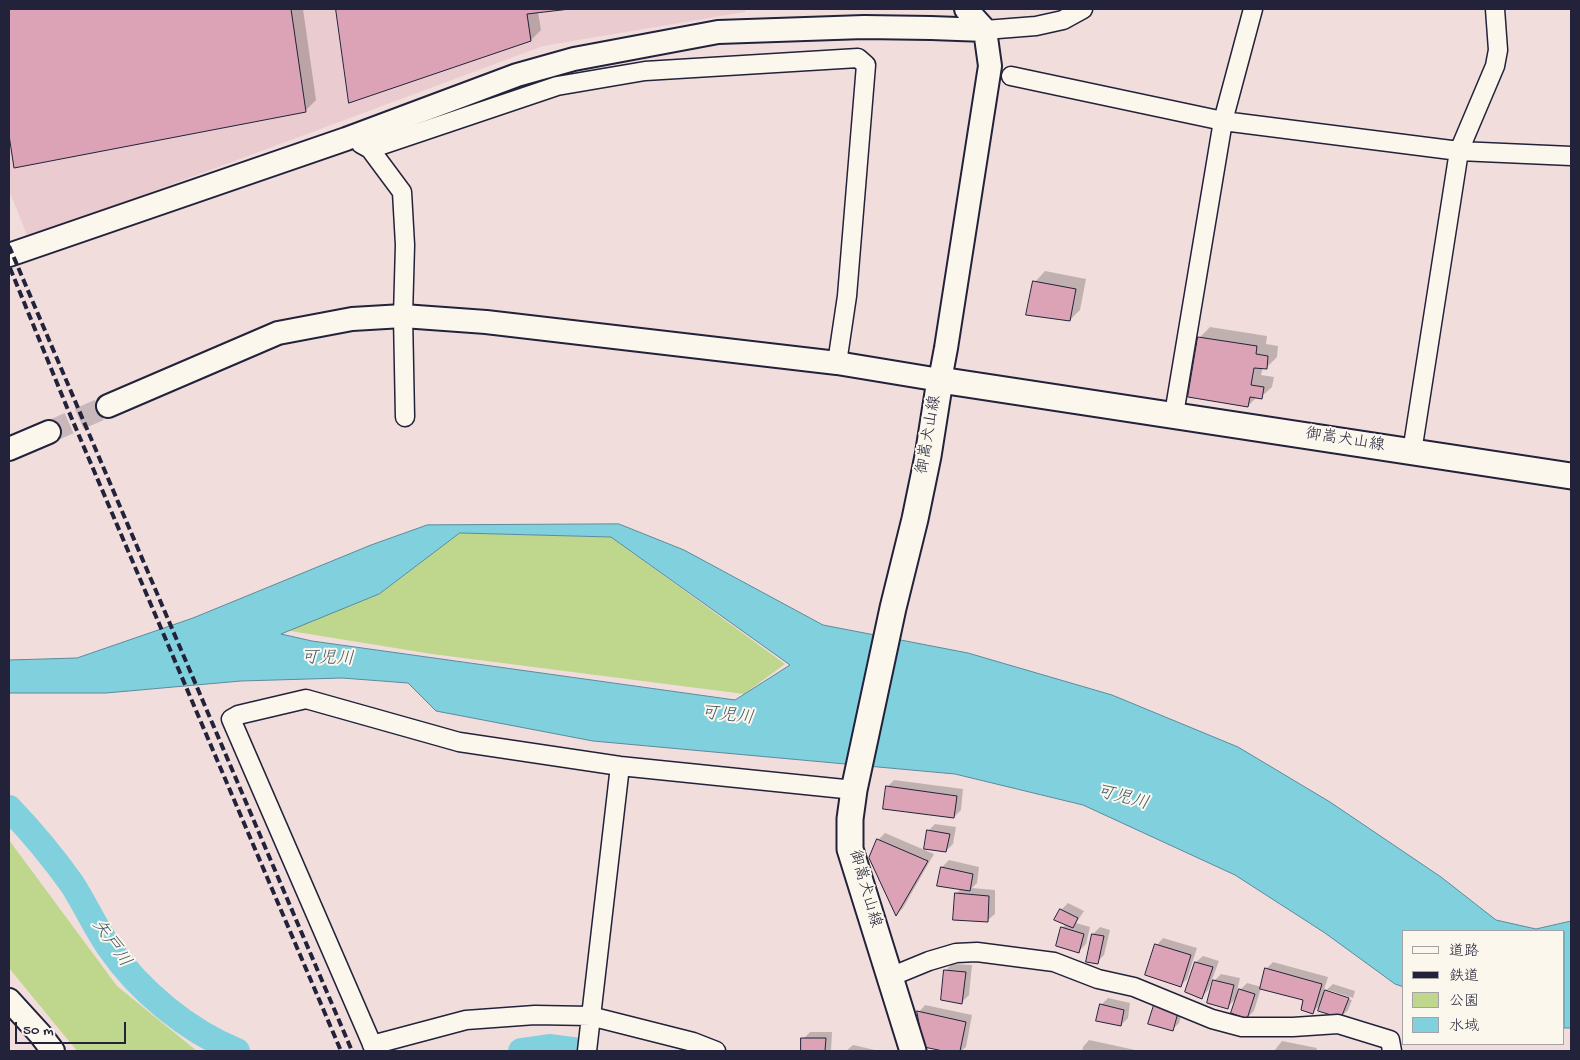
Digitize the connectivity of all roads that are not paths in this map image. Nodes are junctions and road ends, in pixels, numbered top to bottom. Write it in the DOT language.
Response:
graph roads {
  1 [pos="966,9"];
  2 [pos="1084,9"];
  3 [pos="1253,9"];
  4 [pos="1495,9"];
  5 [pos="985,30"];
  6 [pos="1011,76"];
  7 [pos="1222,121"];
  8 [pos="346,139"];
  9 [pos="370,148"];
  10 [pos="1459,151"];
  11 [pos="1571,156"];
  12 [pos="9,255"];
  13 [pos="403,316"];
  14 [pos="837,363"];
  15 [pos="940,380"];
  16 [pos="108,406"];
  17 [pos="1174,414"];
  18 [pos="405,417"];
  19 [pos="49,432"];
  20 [pos="9,449"];
  21 [pos="1412,452"];
  22 [pos="1571,476"];
  23 [pos="620,766"];
  24 [pos="855,785"];
  25 [pos="890,977"];
  26 [pos="9,1000"];
  27 [pos="590,1020"];
  28 [pos="374,1048"];
  29 [pos="53,1051"];
  30 [pos="587,1051"];
  31 [pos="716,1051"];
  32 [pos="913,1051"];
  33 [pos="1392,1051"];
  1 -- 5 [label="street"];
  2 -- 5 [label="street"];
  3 -- 7 [label="street"];
  4 -- 10 [label="street"];
  5 -- 8 [label="street"];
  5 -- 15 [label="street"];
  6 -- 7 [label="street"];
  7 -- 10 [label="street"];
  7 -- 17 [label="street"];
  8 -- 9 [label="street"];
  8 -- 12 [label="street"];
  9 -- 13 [label="street"];
  9 -- 14 [label="street"];
  10 -- 11 [label="street"];
  10 -- 21 [label="street"];
  13 -- 14 [label="street"];
  13 -- 16 [label="street"];
  13 -- 18 [label="street"];
  14 -- 15 [label="street"];
  15 -- 17 [label="main road, 御嵩犬山線"];
  15 -- 24 [label="main road, 御嵩犬山線"];
  17 -- 21 [label="main road, 御嵩犬山線"];
  19 -- 20 [label="street"];
  21 -- 22 [label="main road, 御嵩犬山線"];
  23 -- 24 [label="street"];
  23 -- 27 [label="street"];
  23 -- 28 [label="street"];
  24 -- 25 [label="main road, 御嵩犬山線"];
  25 -- 32 [label="main road, 御嵩犬山線"];
  25 -- 33 [label="street"];
  26 -- 29 [label="street"];
  27 -- 28 [label="street"];
  27 -- 30 [label="street"];
  27 -- 31 [label="street"];
}
